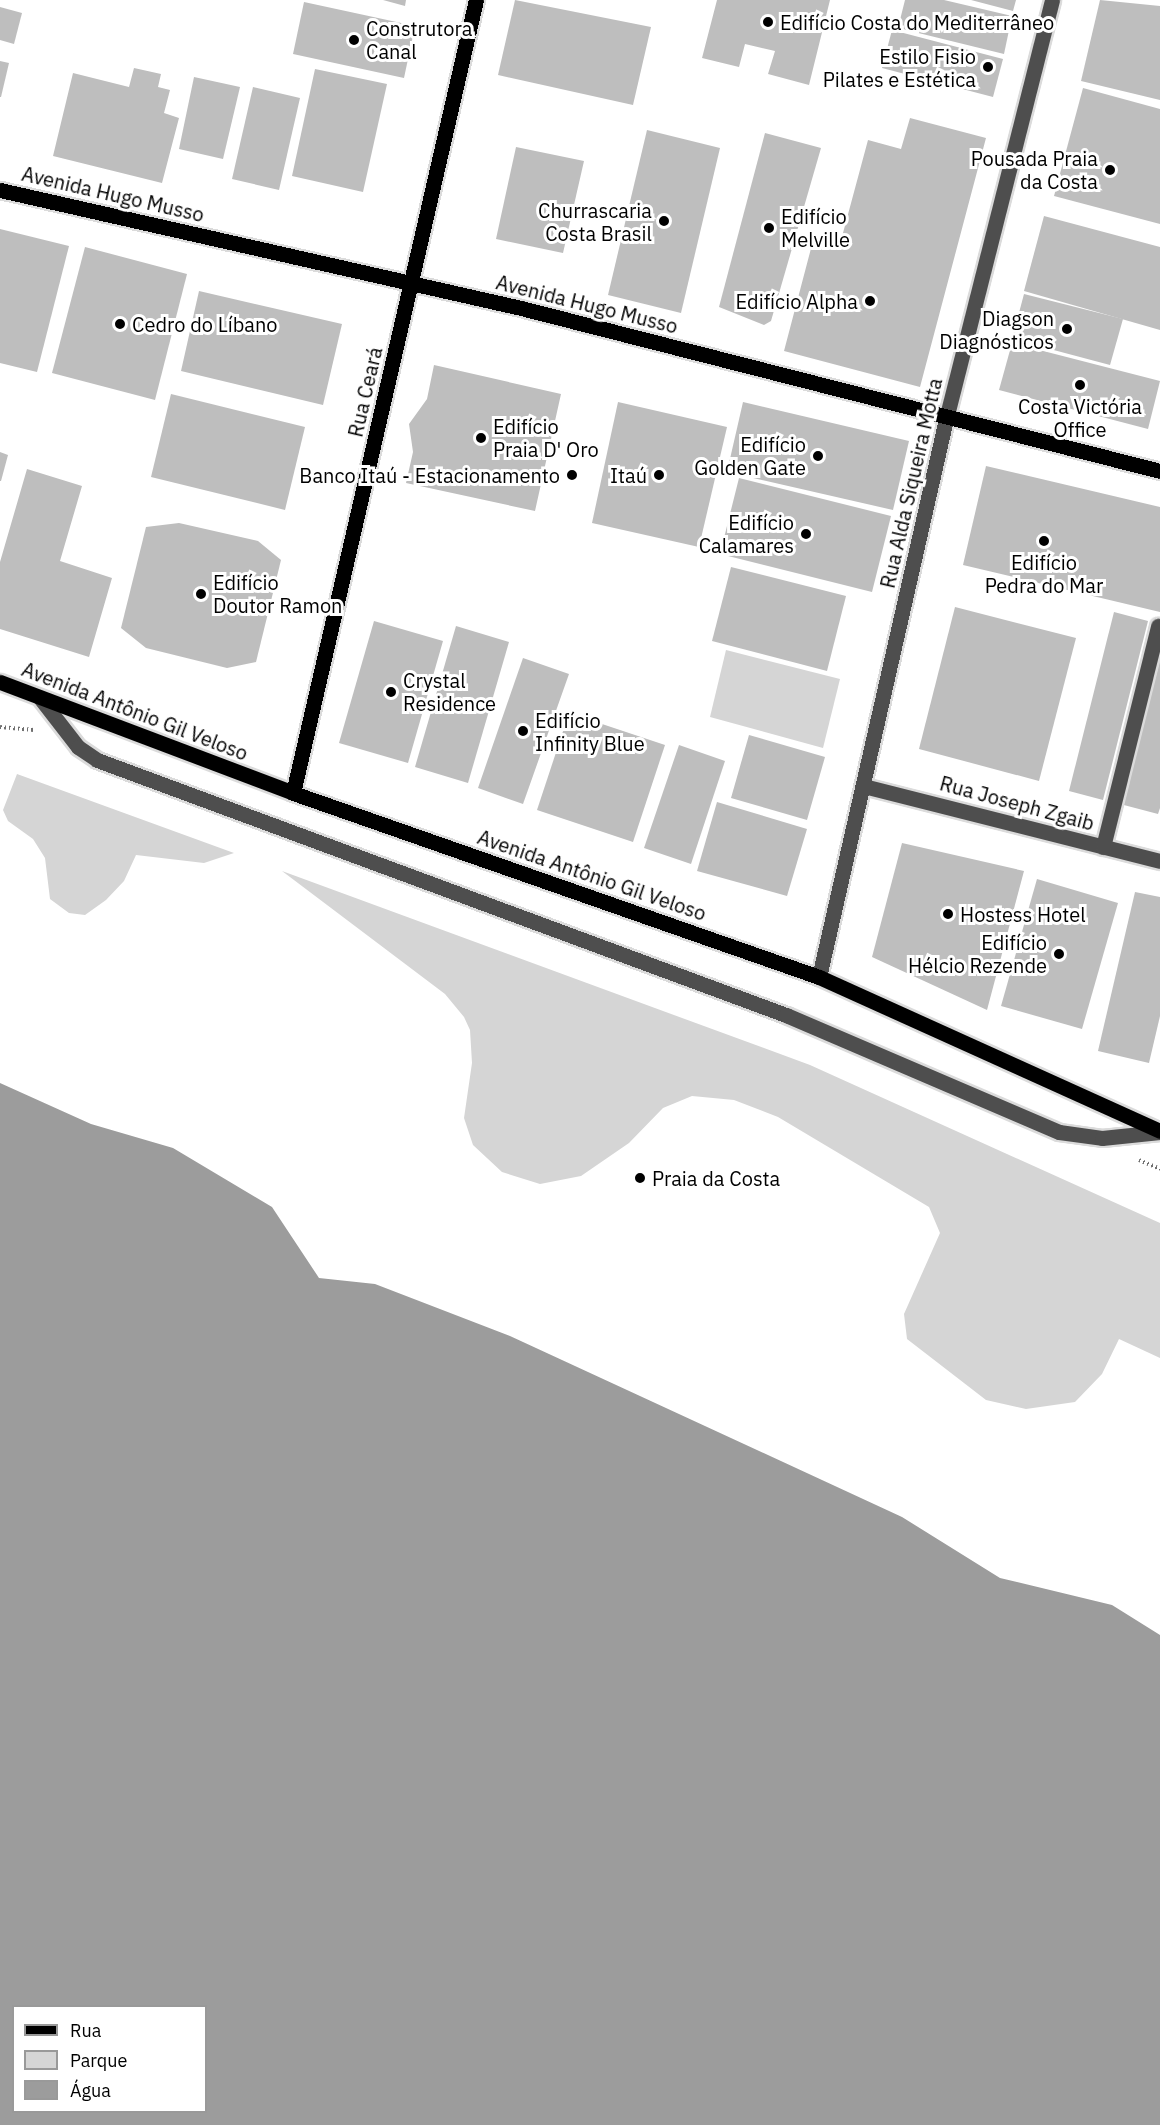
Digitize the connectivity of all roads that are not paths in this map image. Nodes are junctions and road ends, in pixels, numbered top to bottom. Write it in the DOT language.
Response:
graph roads {
  1 [pos="476,0"];
  2 [pos="1052,0"];
  3 [pos="0,190"];
  4 [pos="418,257"];
  5 [pos="412,283"];
  6 [pos="442,290"];
  7 [pos="946,419"];
  8 [pos="1160,471"];
  9 [pos="1158,626"];
  10 [pos="0,682"];
  11 [pos="40,698"];
  12 [pos="864,786"];
  13 [pos="293,793"];
  14 [pos="1103,847"];
  15 [pos="1160,861"];
  16 [pos="819,977"];
  17 [pos="1160,1132"];
  1 -- 4 [label="main road, Rua Ceará"];
  2 -- 7 [label="street, Rua Alda Siqueira Motta"];
  3 -- 5 [label="main road, Avenida Hugo Musso"];
  4 -- 5 [label="main road, Rua Ceará"];
  4 -- 6 [label="main road"];
  5 -- 6 [label="main road, Avenida Hugo Musso"];
  5 -- 13 [label="main road, Rua Ceará"];
  6 -- 7 [label="main road, Avenida Hugo Musso"];
  7 -- 8 [label="main road, Avenida Hugo Musso"];
  7 -- 12 [label="street, Rua Alda Siqueira Motta"];
  9 -- 14 [label="street"];
  10 -- 11 [label="main road, Avenida Antônio Gil Veloso"];
  11 -- 13 [label="main road, Avenida Antônio Gil Veloso"];
  11 -- 17 [label="street"];
  12 -- 14 [label="street, Rua Joseph Zgaib"];
  12 -- 16 [label="street, Rua Alda Siqueira Motta"];
  13 -- 16 [label="main road, Avenida Antônio Gil Veloso"];
  14 -- 15 [label="street, Rua Joseph Zgaib"];
  16 -- 17 [label="main road, Avenida Antônio Gil Veloso"];
}
